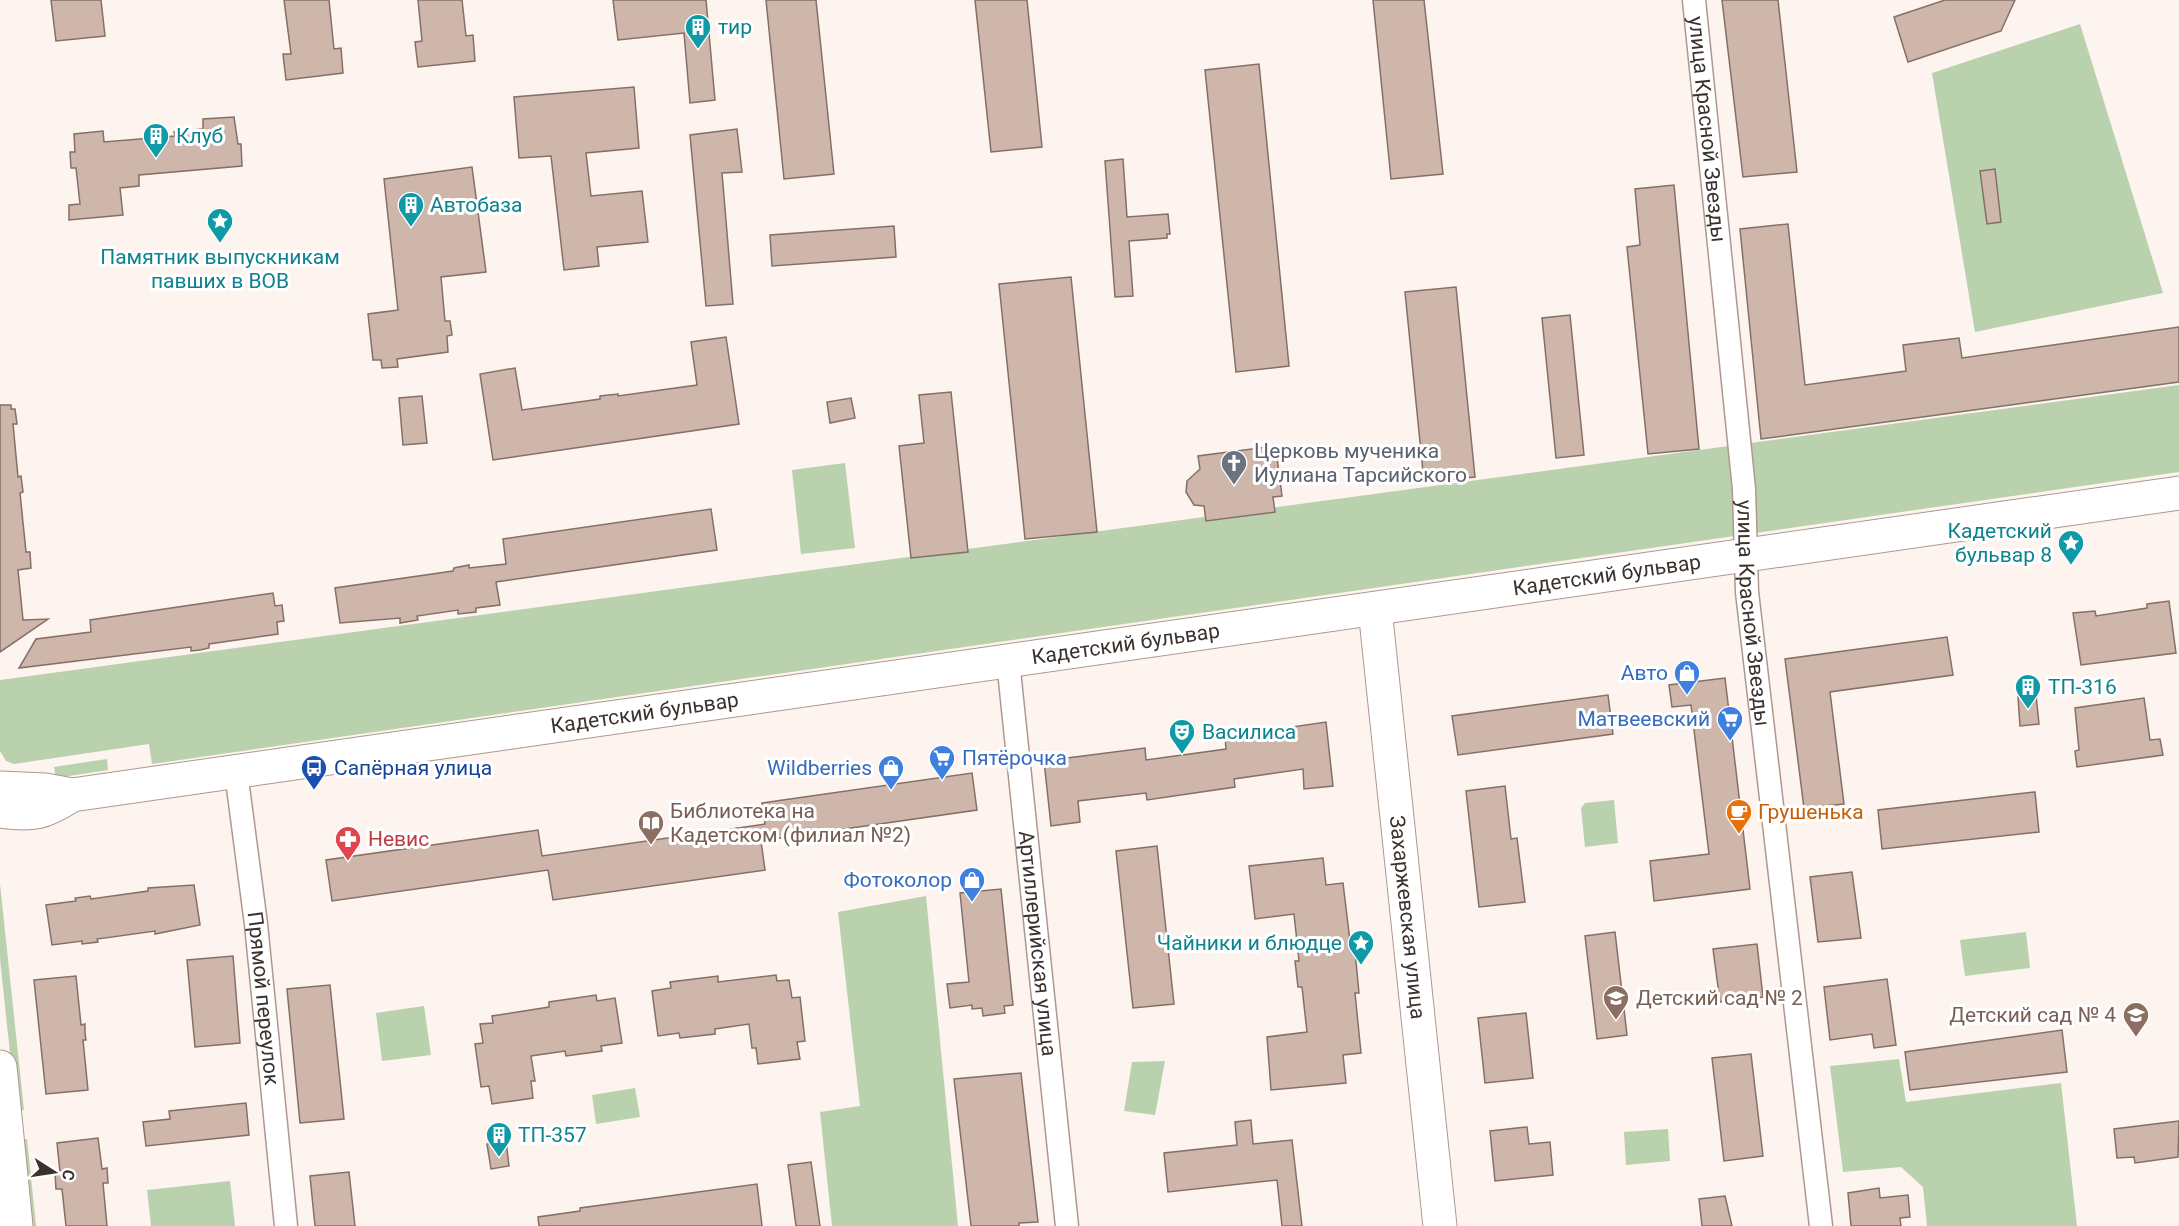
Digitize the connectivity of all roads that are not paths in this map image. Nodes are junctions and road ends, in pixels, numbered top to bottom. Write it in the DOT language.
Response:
graph roads {
  1 [pos="1694,0"];
  2 [pos="2179,493"];
  3 [pos="1747,554"];
  4 [pos="1375,609"];
  5 [pos="1008,661"];
  6 [pos="236,772"];
  7 [pos="0,788"];
  8 [pos="72,795"];
  9 [pos="0,811"];
  10 [pos="0,1067"];
  11 [pos="10,1219"];
  12 [pos="286,1226"];
  13 [pos="1067,1226"];
  14 [pos="1440,1226"];
  15 [pos="1821,1226"];
  1 -- 3 [label="street, улица Красной Звезды"];
  2 -- 3 [label="street, Кадетский бульвар"];
  3 -- 4 [label="street, Кадетский бульвар"];
  3 -- 15 [label="street, улица Красной Звезды"];
  4 -- 5 [label="street, Кадетский бульвар"];
  4 -- 14 [label="street, Захаржевская улица"];
  5 -- 6 [label="street, Кадетский бульвар"];
  5 -- 13 [label="street, Артиллерийская улица"];
  6 -- 8 [label="street, Кадетский бульвар"];
  6 -- 12 [label="street, Прямой переулок"];
  7 -- 8 [label="street, Кадетский бульвар"];
  8 -- 9 [label="street, Кадетский бульвар"];
  10 -- 11 [label="street"];
}
